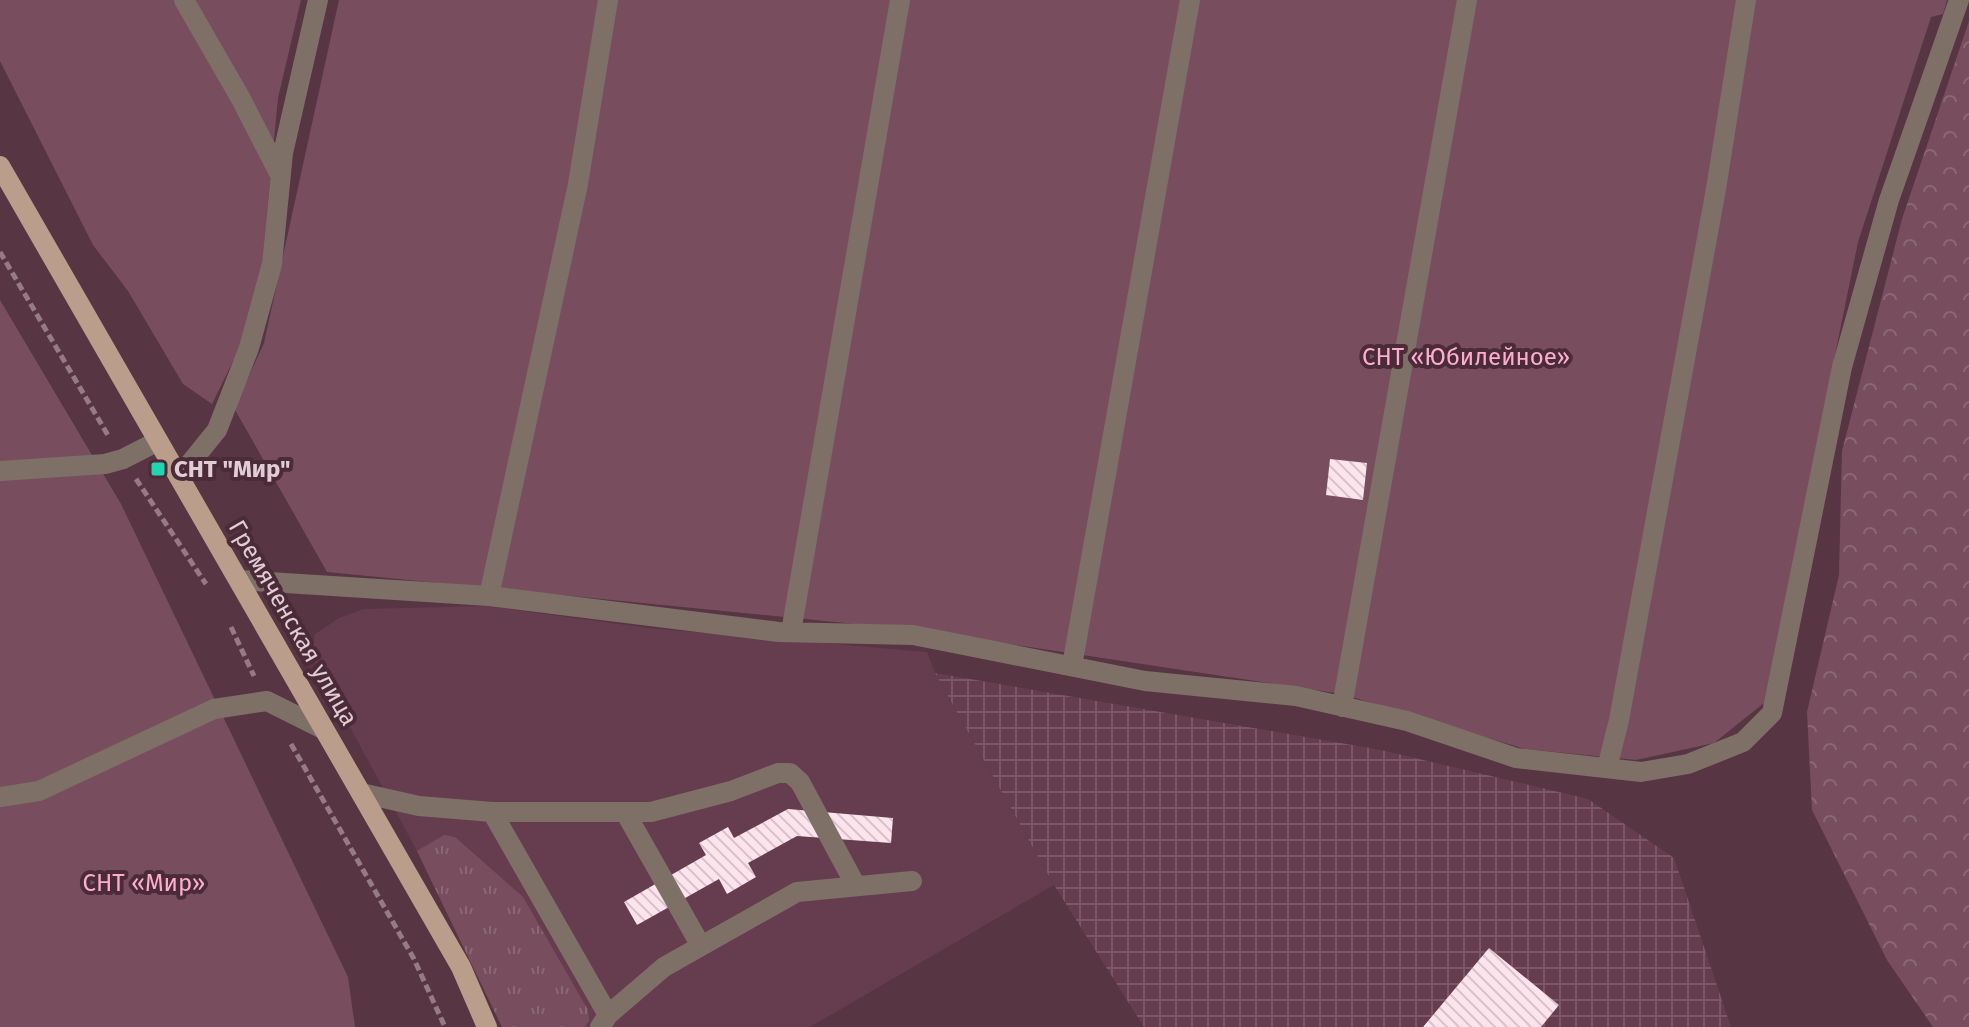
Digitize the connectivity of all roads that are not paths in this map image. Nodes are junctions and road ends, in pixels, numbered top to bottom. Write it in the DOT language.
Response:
graph roads {
  1 [pos="184,0"];
  2 [pos="318,0"];
  3 [pos="608,0"];
  4 [pos="900,0"];
  5 [pos="1190,0"];
  6 [pos="1467,0"];
  7 [pos="1746,0"];
  8 [pos="1959,0"];
  9 [pos="0,166"];
  10 [pos="281,177"];
  11 [pos="158,441"];
  12 [pos="0,471"];
  13 [pos="179,477"];
  14 [pos="239,580"];
  15 [pos="489,596"];
  16 [pos="791,632"];
  17 [pos="1072,666"];
  18 [pos="1342,707"];
  19 [pos="323,729"];
  20 [pos="1607,768"];
  21 [pos="361,793"];
  22 [pos="0,797"];
  23 [pos="492,812"];
  24 [pos="625,812"];
  25 [pos="912,881"];
  26 [pos="856,886"];
  27 [pos="701,946"];
  28 [pos="604,1021"];
  29 [pos="487,1027"];
  1 -- 10 [label="street"];
  2 -- 10 [label="street"];
  3 -- 15 [label="street"];
  4 -- 16 [label="street"];
  5 -- 17 [label="street"];
  6 -- 18 [label="street"];
  7 -- 20 [label="street"];
  8 -- 20 [label="street"];
  9 -- 11 [label="main road, Гремяченская улица"];
  10 -- 13 [label="street"];
  11 -- 12 [label="street"];
  11 -- 13 [label="main road, Гремяченская улица"];
  13 -- 14 [label="main road, Гремяченская улица"];
  14 -- 15 [label="street"];
  14 -- 19 [label="main road, Гремяченская улица"];
  15 -- 16 [label="street"];
  16 -- 17 [label="street"];
  17 -- 18 [label="street"];
  18 -- 20 [label="street"];
  19 -- 21 [label="main road, Гремяченская улица"];
  19 -- 22 [label="street"];
  21 -- 23 [label="street"];
  21 -- 29 [label="main road, Гремяченская улица"];
  23 -- 24 [label="street"];
  23 -- 28 [label="street"];
  24 -- 26 [label="street"];
  24 -- 27 [label="street"];
  25 -- 26 [label="street"];
  26 -- 27 [label="street"];
  27 -- 28 [label="street"];
}
